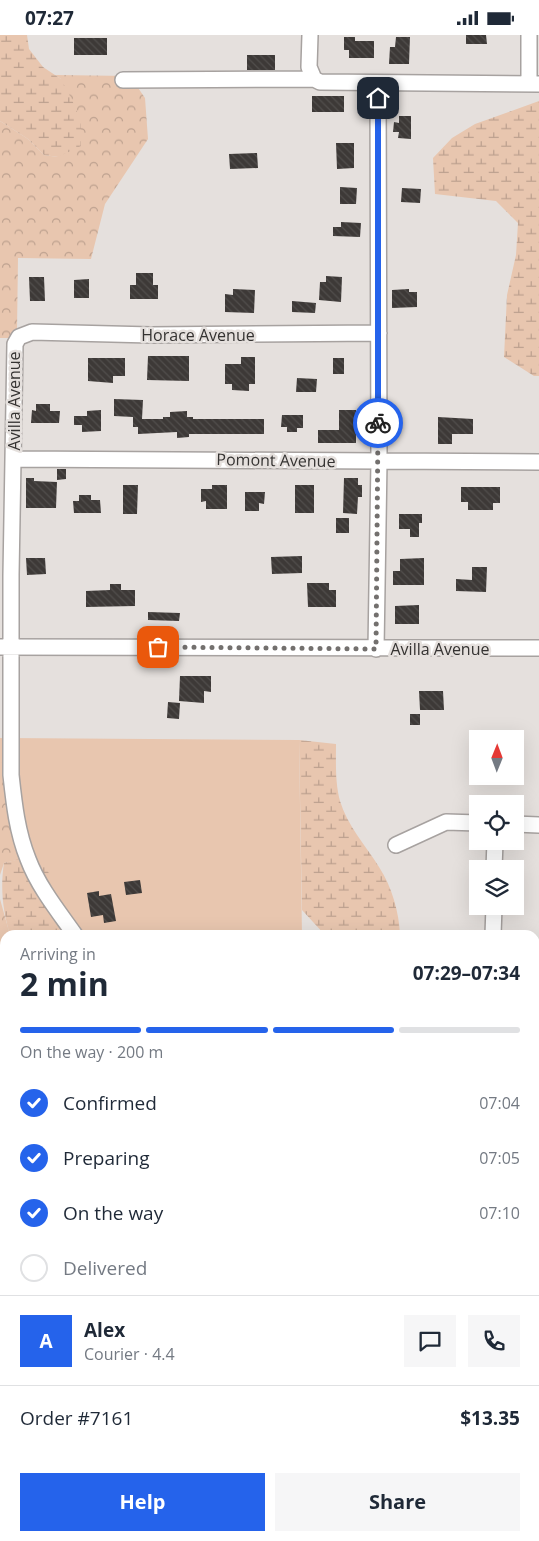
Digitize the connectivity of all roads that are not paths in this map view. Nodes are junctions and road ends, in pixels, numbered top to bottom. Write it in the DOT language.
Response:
graph roads {
  1 [pos="310,35"];
  2 [pos="529,35"];
  3 [pos="314,79"];
  4 [pos="123,80"];
  5 [pos="378,83"];
  6 [pos="534,84"];
  7 [pos="379,333"];
  8 [pos="19,337"];
  9 [pos="14,459"];
  10 [pos="379,461"];
  11 [pos="539,462"];
  12 [pos="6,647"];
  13 [pos="376,649"];
  14 [pos="539,649"];
  15 [pos="469,823"];
  16 [pos="524,824"];
  17 [pos="539,825"];
  18 [pos="396,845"];
  19 [pos="494,915"];
  20 [pos="72,930"];
  21 [pos="493,930"];
  1 -- 3 [label="street"];
  2 -- 6 [label="street"];
  3 -- 4 [label="street"];
  3 -- 5 [label="street"];
  5 -- 6 [label="street"];
  5 -- 7 [label="street"];
  7 -- 8 [label="street, Horace Avenue"];
  7 -- 10 [label="street"];
  8 -- 9 [label="street, Avilla Avenue"];
  9 -- 10 [label="street, Pomont Avenue"];
  9 -- 12 [label="street, Avilla Avenue"];
  10 -- 11 [label="street, Pomont Avenue"];
  10 -- 13 [label="street"];
  12 -- 13 [label="street, Avilla Avenue"];
  12 -- 20 [label="street"];
  13 -- 14 [label="street, Avilla Avenue"];
  15 -- 18 [label="street"];
  16 -- 17 [label="street"];
  19 -- 21 [label="street"];
}
